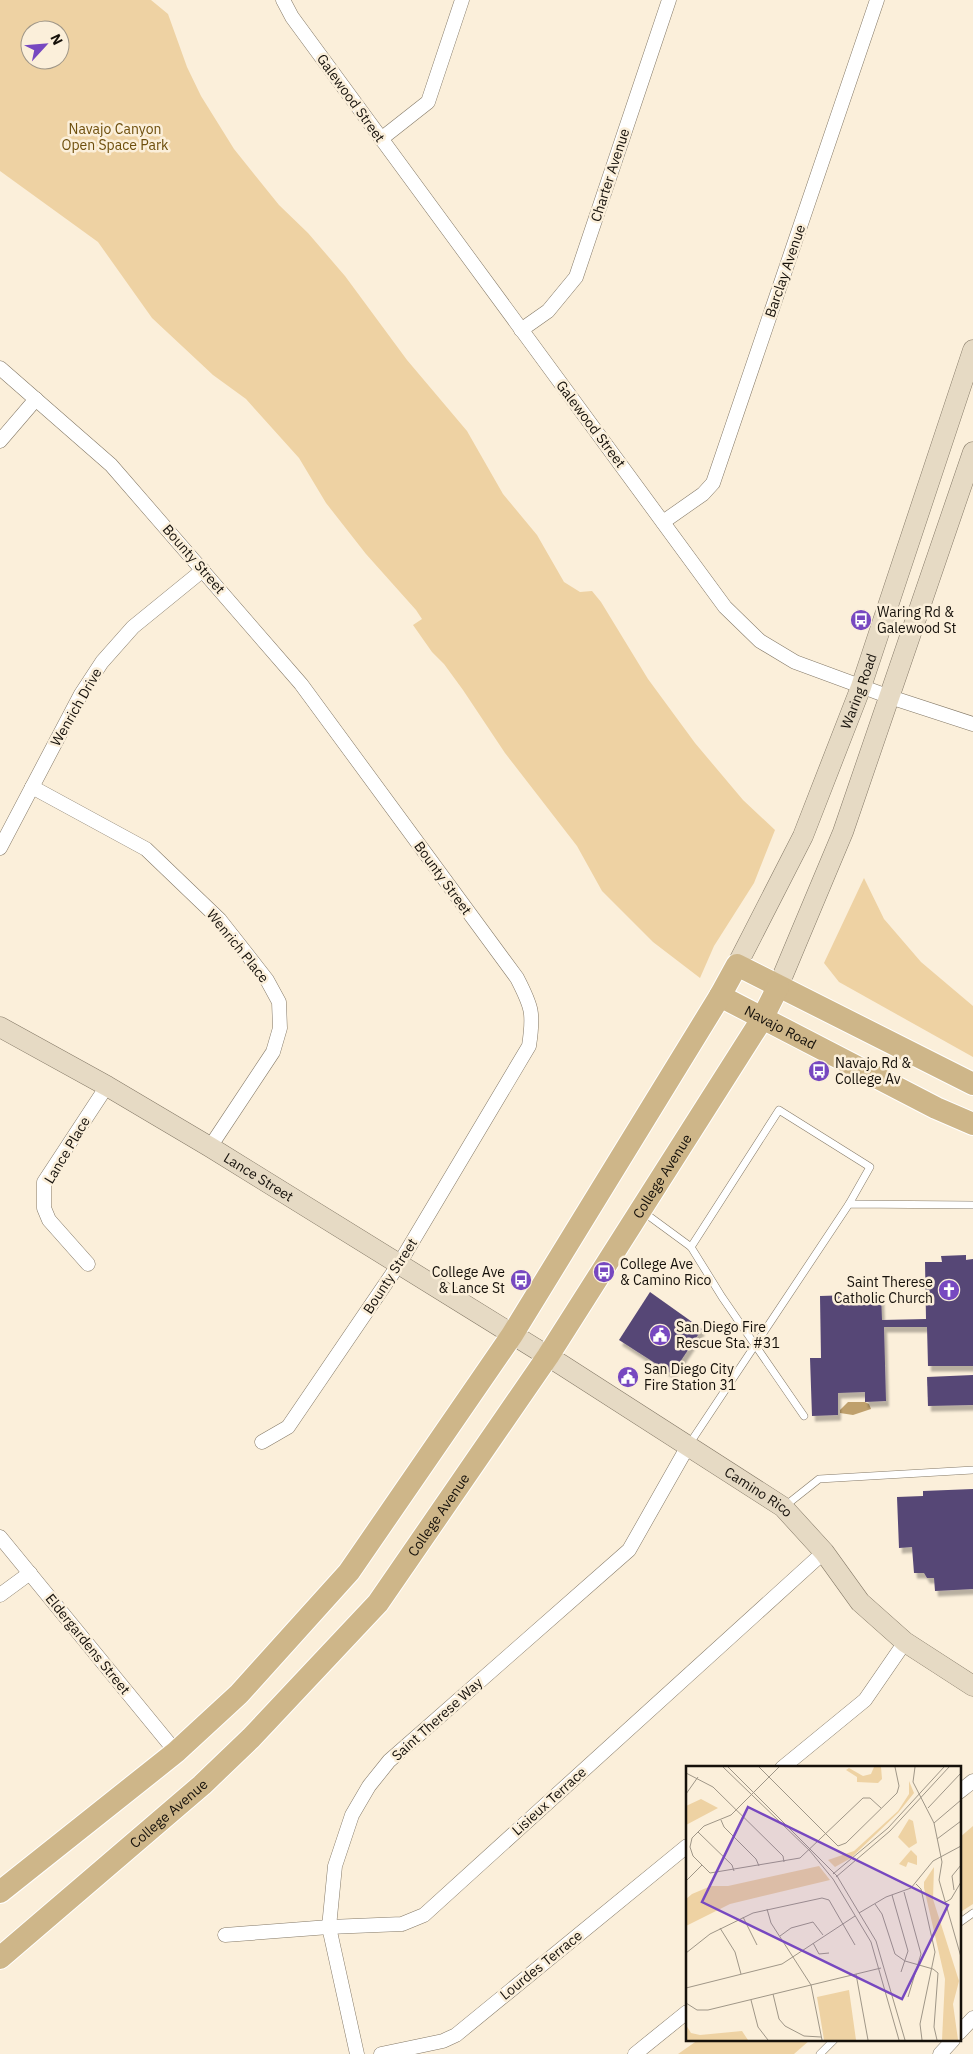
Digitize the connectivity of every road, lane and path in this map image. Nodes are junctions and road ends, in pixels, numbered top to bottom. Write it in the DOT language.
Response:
graph roads {
  1 [pos="283,0"];
  2 [pos="462,0"];
  3 [pos="669,0"];
  4 [pos="877,0"];
  5 [pos="381,139"];
  6 [pos="521,330"];
  7 [pos="973,350"];
  8 [pos="0,368"];
  9 [pos="36,399"];
  10 [pos="0,442"];
  11 [pos="973,452"];
  12 [pos="664,522"];
  13 [pos="203,570"];
  14 [pos="861,686"];
  15 [pos="890,697"];
  16 [pos="973,724"];
  17 [pos="32,787"];
  18 [pos="0,848"];
  19 [pos="737,965"];
  20 [pos="778,987"];
  21 [pos="720,996"];
  22 [pos="762,1019"];
  23 [pos="0,1027"];
  24 [pos="973,1084"];
  25 [pos="107,1086"];
  26 [pos="973,1124"];
  27 [pos="210,1147"];
  28 [pos="849,1204"];
  29 [pos="973,1205"];
  30 [pos="640,1209"];
  31 [pos="691,1247"];
  32 [pos="88,1264"];
  33 [pos="399,1264"];
  34 [pos="512,1335"];
  35 [pos="755,1345"];
  36 [pos="548,1356"];
  37 [pos="804,1416"];
  38 [pos="262,1442"];
  39 [pos="688,1446"];
  40 [pos="973,1470"];
  41 [pos="783,1508"];
  42 [pos="0,1537"];
  43 [pos="824,1552"];
  44 [pos="30,1573"];
  45 [pos="0,1595"];
  46 [pos="904,1642"];
  47 [pos="973,1686"];
  48 [pos="176,1752"];
  49 [pos="784,1766"];
  50 [pos="973,1781"];
  51 [pos="960,1791"];
  52 [pos="686,1847"];
  53 [pos="0,1892"];
  54 [pos="973,1914"];
  55 [pos="960,1922"];
  56 [pos="329,1927"];
  57 [pos="225,1935"];
  58 [pos="0,1958"];
  59 [pos="686,2013"];
  60 [pos="973,2018"];
  61 [pos="960,2032"];
  62 [pos="832,2042"];
  63 [pos="951,2042"];
  64 [pos="357,2054"];
  65 [pos="380,2054"];
  66 [pos="635,2054"];
  67 [pos="820,2054"];
  68 [pos="940,2054"];
  1 -- 5 [label="street, Galewood Street"];
  2 -- 5 [label="street"];
  3 -- 6 [label="street, Charter Avenue"];
  4 -- 12 [label="street, Barclay Avenue"];
  5 -- 6 [label="street, Galewood Street"];
  6 -- 12 [label="street, Galewood Street"];
  7 -- 14 [label="main road, Waring Road"];
  8 -- 9 [label="street, Bounty Street"];
  9 -- 10 [label="street"];
  9 -- 13 [label="street, Bounty Street"];
  11 -- 15 [label="main road"];
  12 -- 14 [label="street, Galewood Street"];
  13 -- 17 [label="street, Wenrich Drive"];
  13 -- 33 [label="street, Bounty Street"];
  14 -- 15 [label="street, Galewood Street"];
  14 -- 19 [label="main road, Waring Road"];
  15 -- 16 [label="street, Galewood Street"];
  15 -- 20 [label="main road"];
  17 -- 18 [label="street, Wenrich Drive"];
  17 -- 27 [label="street, Wenrich Place"];
  19 -- 20 [label="main road"];
  19 -- 21 [label="main road"];
  20 -- 22 [label="main road, College Avenue"];
  20 -- 24 [label="main road"];
  21 -- 22 [label="main road, Navajo Road"];
  21 -- 34 [label="main road"];
  22 -- 26 [label="main road, Navajo Road"];
  22 -- 30 [label="main road, College Avenue"];
  23 -- 25 [label="main road, Lance Street"];
  25 -- 27 [label="main road, Lance Street"];
  25 -- 32 [label="street, Lance Place"];
  27 -- 33 [label="main road, Lance Street"];
  28 -- 29 [label="lane"];
  28 -- 31 [label="lane"];
  28 -- 35 [label="lane"];
  30 -- 31 [label="lane"];
  30 -- 36 [label="main road, College Avenue"];
  31 -- 35 [label="lane"];
  33 -- 34 [label="main road, Lance Street"];
  33 -- 38 [label="street, Bounty Street"];
  34 -- 36 [label="main road, Camino Rico"];
  34 -- 48 [label="main road"];
  35 -- 37 [label="lane"];
  35 -- 39 [label="lane"];
  36 -- 39 [label="main road, Camino Rico"];
  36 -- 58 [label="main road, College Avenue"];
  39 -- 41 [label="main road, Camino Rico"];
  39 -- 56 [label="street, Saint Therese Way"];
  40 -- 41 [label="lane"];
  41 -- 43 [label="main road, Camino Rico"];
  42 -- 44 [label="street, Eldergardens Street"];
  43 -- 46 [label="main road, Camino Rico"];
  43 -- 56 [label="street, Lisieux Terrace"];
  44 -- 45 [label="street"];
  44 -- 48 [label="street, Eldergardens Street"];
  46 -- 47 [label="main road, Camino Rico"];
  46 -- 49 [label="street"];
  48 -- 53 [label="main road"];
  50 -- 51 [label="street"];
  52 -- 65 [label="street, Lourdes Terrace"];
  54 -- 55 [label="lane"];
  56 -- 57 [label="street, Lisieux Terrace"];
  56 -- 64 [label="street, Saint Therese Way"];
  59 -- 66 [label="street"];
  60 -- 61 [label="street"];
  62 -- 67 [label="lane"];
  63 -- 68 [label="street"];
}
